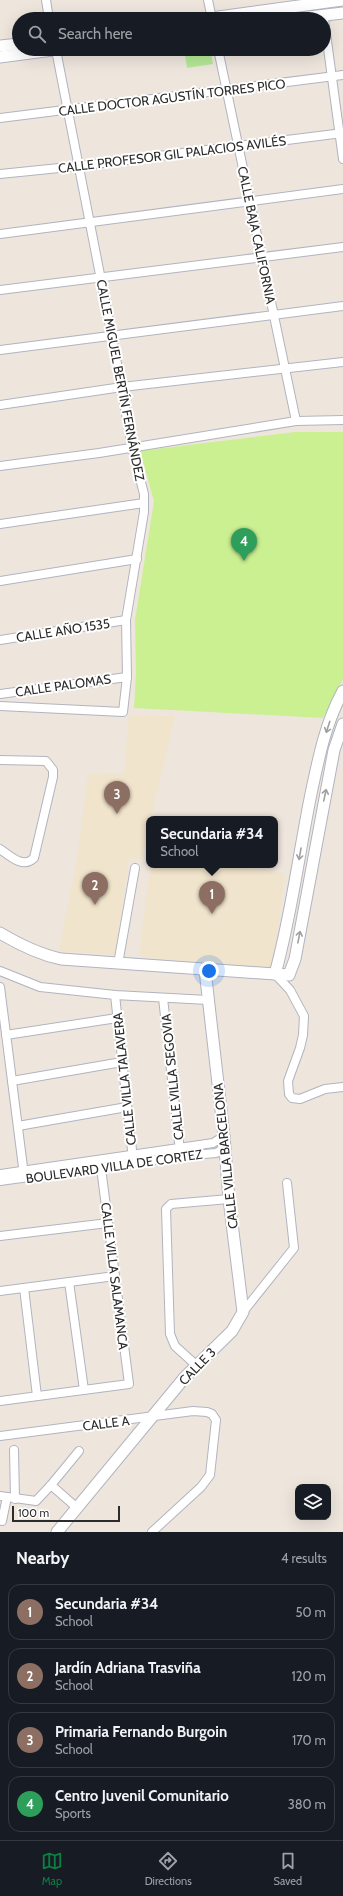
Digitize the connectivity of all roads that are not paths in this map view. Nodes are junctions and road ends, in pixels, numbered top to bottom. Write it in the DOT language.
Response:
graph roads {
  1 [pos="46,0"];
  2 [pos="208,0"];
  3 [pos="342,0"];
  4 [pos="321,1"];
  5 [pos="49,12"];
  6 [pos="209,12"];
  7 [pos="253,12"];
  8 [pos="343,13"];
  9 [pos="331,16"];
  10 [pos="12,45"];
  11 [pos="0,46"];
  12 [pos="12,55"];
  13 [pos="59,56"];
  14 [pos="220,56"];
  15 [pos="329,56"];
  16 [pos="0,57"];
  17 [pos="343,75"];
  18 [pos="332,76"];
  19 [pos="227,90"];
  20 [pos="68,110"];
  21 [pos="0,118"];
  22 [pos="341,133"];
  23 [pos="238,146"];
  24 [pos="343,159"];
  25 [pos="79,166"];
  26 [pos="0,174"];
  27 [pos="343,189"];
  28 [pos="250,202"];
  29 [pos="90,223"];
  30 [pos="0,234"];
  31 [pos="343,247"];
  32 [pos="261,257"];
  33 [pos="100,278"];
  34 [pos="0,290"];
  35 [pos="343,306"];
  36 [pos="274,314"];
  37 [pos="112,336"];
  38 [pos="0,350"];
  39 [pos="343,362"];
  40 [pos="285,368"];
  41 [pos="122,387"];
  42 [pos="0,406"];
  43 [pos="343,420"];
  44 [pos="296,421"];
  45 [pos="132,447"];
  46 [pos="0,466"];
  47 [pos="144,503"];
  48 [pos="0,524"];
  49 [pos="137,559"];
  50 [pos="0,580"];
  51 [pos="126,620"];
  52 [pos="0,640"];
  53 [pos="127,677"];
  54 [pos="343,691"];
  55 [pos="0,694"];
  56 [pos="0,706"];
  57 [pos="343,724"];
  58 [pos="0,760"];
  59 [pos="308,812"];
  60 [pos="321,815"];
  61 [pos="0,849"];
  62 [pos="135,868"];
  63 [pos="0,933"];
  64 [pos="118,964"];
  65 [pos="205,970"];
  66 [pos="0,971"];
  67 [pos="275,974"];
  68 [pos="289,975"];
  69 [pos="0,986"];
  70 [pos="290,990"];
  71 [pos="115,995"];
  72 [pos="163,998"];
  73 [pos="208,1000"];
  74 [pos="117,1018"];
  75 [pos="6,1035"];
  76 [pos="9,1056"];
  77 [pos="0,1057"];
  78 [pos="122,1062"];
  79 [pos="12,1081"];
  80 [pos="343,1087"];
  81 [pos="127,1107"];
  82 [pos="18,1126"];
  83 [pos="224,1141"];
  84 [pos="180,1147"];
  85 [pos="181,1156"];
  86 [pos="133,1159"];
  87 [pos="101,1168"];
  88 [pos="0,1174"];
  89 [pos="23,1174"];
  90 [pos="0,1181"];
  91 [pos="287,1183"];
  92 [pos="229,1199"];
  93 [pos="108,1223"];
  94 [pos="0,1236"];
  95 [pos="115,1276"];
  96 [pos="69,1282"];
  97 [pos="24,1288"];
  98 [pos="0,1291"];
  99 [pos="243,1312"];
  100 [pos="196,1364"];
  101 [pos="84,1390"];
  102 [pos="37,1396"];
  103 [pos="0,1400"];
  104 [pos="150,1418"];
  105 [pos="0,1436"];
  106 [pos="14,1450"];
  107 [pos="79,1451"];
  108 [pos="51,1485"];
  109 [pos="7,1497"];
  110 [pos="76,1507"];
  111 [pos="2,1521"];
  112 [pos="57,1532"];
  113 [pos="152,1532"];
  1 -- 5 [label="street"];
  2 -- 6 [label="street"];
  3 -- 4 [label="street"];
  4 -- 7 [label="street"];
  8 -- 9 [label="street"];
  10 -- 11 [label="street"];
  12 -- 16 [label="street"];
  13 -- 20 [label="street, CALLE MIGUEL BERTÍN FERNÁNDEZ"];
  14 -- 19 [label="street, CALLE BAJA CALIFORNIA"];
  15 -- 18 [label="street"];
  17 -- 18 [label="street, CALLE DOCTOR AGUSTÍN TORRES PICO"];
  18 -- 19 [label="street, CALLE DOCTOR AGUSTÍN TORRES PICO"];
  18 -- 22 [label="street"];
  19 -- 20 [label="street, CALLE DOCTOR AGUSTÍN TORRES PICO"];
  19 -- 23 [label="street, CALLE BAJA CALIFORNIA"];
  20 -- 21 [label="street, CALLE DOCTOR AGUSTÍN TORRES PICO"];
  20 -- 25 [label="street, CALLE MIGUEL BERTÍN FERNÁNDEZ"];
  22 -- 23 [label="street, CALLE PROFESOR GIL PALACIOS AVILÉS"];
  22 -- 24 [label="street"];
  23 -- 25 [label="street, CALLE PROFESOR GIL PALACIOS AVILÉS"];
  23 -- 28 [label="street, CALLE BAJA CALIFORNIA"];
  25 -- 26 [label="street, CALLE PROFESOR GIL PALACIOS AVILÉS"];
  25 -- 29 [label="street, CALLE MIGUEL BERTÍN FERNÁNDEZ"];
  27 -- 28 [label="street"];
  28 -- 29 [label="street"];
  28 -- 32 [label="street, CALLE BAJA CALIFORNIA"];
  29 -- 30 [label="street"];
  29 -- 33 [label="street, CALLE MIGUEL BERTÍN FERNÁNDEZ"];
  31 -- 32 [label="street"];
  32 -- 33 [label="street"];
  32 -- 36 [label="street, CALLE BAJA CALIFORNIA"];
  33 -- 34 [label="street"];
  33 -- 37 [label="street, CALLE MIGUEL BERTÍN FERNÁNDEZ"];
  35 -- 36 [label="street"];
  36 -- 37 [label="street"];
  36 -- 40 [label="street, CALLE BAJA CALIFORNIA"];
  37 -- 38 [label="street"];
  37 -- 41 [label="street, CALLE MIGUEL BERTÍN FERNÁNDEZ"];
  39 -- 40 [label="street"];
  40 -- 41 [label="street"];
  40 -- 44 [label="street, CALLE BAJA CALIFORNIA"];
  41 -- 42 [label="street"];
  41 -- 45 [label="street, CALLE MIGUEL BERTÍN FERNÁNDEZ"];
  43 -- 44 [label="street"];
  44 -- 45 [label="street"];
  45 -- 46 [label="street"];
  45 -- 47 [label="street, CALLE MIGUEL BERTÍN FERNÁNDEZ"];
  47 -- 48 [label="street"];
  47 -- 49 [label="street, CALLE MIGUEL BERTÍN FERNÁNDEZ"];
  49 -- 50 [label="street"];
  49 -- 51 [label="street, CALLE MIGUEL BERTÍN FERNÁNDEZ"];
  51 -- 52 [label="street, CALLE AÑO 1535"];
  51 -- 53 [label="street, CALLE MIGUEL BERTÍN FERNÁNDEZ"];
  53 -- 55 [label="street, CALLE PALOMAS"];
  53 -- 56 [label="street, CALLE MIGUEL BERTÍN FERNÁNDEZ"];
  54 -- 59 [label="street, one-way"];
  60 -- 57 [label="street, one-way"];
  58 -- 61 [label="street"];
  59 -- 60 [label="street"];
  59 -- 67 [label="street, one-way"];
  68 -- 60 [label="street, one-way"];
  62 -- 64 [label="street"];
  63 -- 64 [label="street"];
  64 -- 65 [label="street"];
  65 -- 67 [label="street"];
  65 -- 73 [label="street, CALLE VILLA BARCELONA"];
  66 -- 71 [label="street"];
  67 -- 68 [label="street"];
  67 -- 70 [label="street"];
  68 -- 70 [label="street"];
  69 -- 75 [label="street"];
  70 -- 80 [label="street"];
  71 -- 72 [label="street"];
  71 -- 74 [label="street, CALLE VILLA TALAVERA"];
  72 -- 73 [label="street"];
  72 -- 84 [label="street, CALLE VILLA SEGOVIA"];
  73 -- 83 [label="street, CALLE VILLA BARCELONA"];
  74 -- 75 [label="street"];
  74 -- 78 [label="street, CALLE VILLA TALAVERA"];
  75 -- 76 [label="street"];
  76 -- 77 [label="street"];
  76 -- 79 [label="street"];
  78 -- 79 [label="street"];
  78 -- 81 [label="street, CALLE VILLA TALAVERA"];
  79 -- 82 [label="street"];
  81 -- 82 [label="street"];
  81 -- 86 [label="street, CALLE VILLA TALAVERA"];
  82 -- 89 [label="street"];
  83 -- 84 [label="street, BOULEVARD VILLA DE CORTEZ"];
  83 -- 85 [label="street, BOULEVARD VILLA DE CORTEZ"];
  83 -- 92 [label="street, CALLE VILLA BARCELONA"];
  84 -- 85 [label="street, CALLE VILLA SEGOVIA"];
  84 -- 86 [label="street, BOULEVARD VILLA DE CORTEZ"];
  85 -- 86 [label="street, BOULEVARD VILLA DE CORTEZ"];
  86 -- 87 [label="street, BOULEVARD VILLA DE CORTEZ"];
  86 -- 89 [label="street, BOULEVARD VILLA DE CORTEZ"];
  87 -- 89 [label="street, BOULEVARD VILLA DE CORTEZ"];
  87 -- 93 [label="street, CALLE VILLA SALAMANCA"];
  88 -- 89 [label="street, BOULEVARD VILLA DE CORTEZ"];
  89 -- 90 [label="street, BOULEVARD VILLA DE CORTEZ"];
  91 -- 99 [label="street, CALLE 3"];
  92 -- 99 [label="street, CALLE VILLA BARCELONA"];
  92 -- 100 [label="street"];
  93 -- 94 [label="street"];
  93 -- 95 [label="street, CALLE VILLA SALAMANCA"];
  95 -- 96 [label="street"];
  95 -- 101 [label="street, CALLE VILLA SALAMANCA"];
  96 -- 97 [label="street"];
  96 -- 101 [label="street"];
  97 -- 98 [label="street"];
  97 -- 102 [label="street"];
  99 -- 100 [label="street, CALLE 3"];
  100 -- 104 [label="street, CALLE 3"];
  101 -- 102 [label="street"];
  102 -- 103 [label="street"];
  104 -- 105 [label="street, CALLE A"];
  104 -- 110 [label="street, CALLE 3"];
  104 -- 113 [label="street, CALLE A"];
  106 -- 109 [label="street"];
  107 -- 108 [label="street"];
  108 -- 109 [label="street"];
  108 -- 110 [label="street"];
  109 -- 111 [label="street"];
  110 -- 112 [label="street, CALLE 3"];
}
